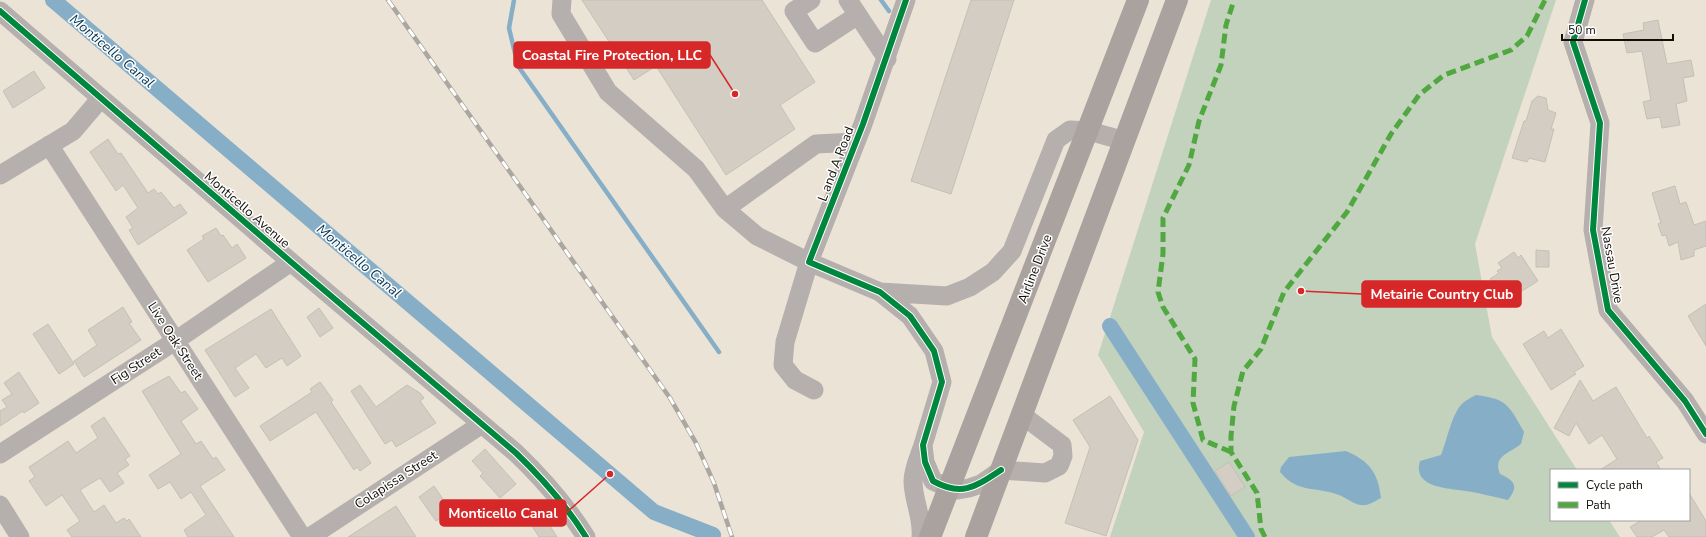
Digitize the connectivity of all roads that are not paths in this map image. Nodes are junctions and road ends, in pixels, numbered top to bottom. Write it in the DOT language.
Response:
graph roads {
  1 [pos="562,0"];
  2 [pos="811,0"];
  3 [pos="906,0"];
  4 [pos="1138,0"];
  5 [pos="1177,0"];
  6 [pos="1586,0"];
  7 [pos="853,7"];
  8 [pos="0,11"];
  9 [pos="886,59"];
  10 [pos="101,98"];
  11 [pos="1088,131"];
  12 [pos="1125,141"];
  13 [pos="856,142"];
  14 [pos="48,145"];
  15 [pos="0,175"];
  16 [pos="725,209"];
  17 [pos="291,262"];
  18 [pos="809,262"];
  19 [pos="880,292"];
  20 [pos="175,341"];
  21 [pos="814,390"];
  22 [pos="1022,414"];
  23 [pos="482,424"];
  24 [pos="1706,434"];
  25 [pos="923,445"];
  26 [pos="0,454"];
  27 [pos="1001,470"];
  28 [pos="949,488"];
  29 [pos="0,505"];
  30 [pos="20,537"];
  31 [pos="302,537"];
  32 [pos="310,537"];
  33 [pos="586,537"];
  34 [pos="921,537"];
  35 [pos="930,537"];
  36 [pos="976,537"];
  1 -- 16 [label="street"];
  2 -- 7 [label="street"];
  3 -- 9 [label="street, L and A Road"];
  4 -- 11 [label="highway, Airline Drive"];
  5 -- 12 [label="highway"];
  6 -- 24 [label="street, Nassau Drive"];
  7 -- 9 [label="street"];
  8 -- 10 [label="street, Monticello Avenue"];
  9 -- 13 [label="street, L and A Road"];
  10 -- 14 [label="street"];
  10 -- 17 [label="street, Monticello Avenue"];
  11 -- 12 [label="street"];
  11 -- 19 [label="street"];
  11 -- 28 [label="highway, Airline Drive"];
  12 -- 22 [label="highway"];
  13 -- 16 [label="street"];
  13 -- 18 [label="street, L and A Road"];
  14 -- 15 [label="street"];
  14 -- 20 [label="street, Live Oak Street"];
  16 -- 18 [label="street"];
  17 -- 20 [label="street, Fig Street"];
  17 -- 23 [label="street, Monticello Avenue"];
  18 -- 19 [label="street"];
  18 -- 21 [label="street, L and A Road"];
  19 -- 25 [label="street"];
  20 -- 26 [label="street, Fig Street"];
  20 -- 31 [label="street, Live Oak Street"];
  22 -- 27 [label="highway"];
  22 -- 27 [label="street"];
  23 -- 32 [label="street, Colapissa Street"];
  23 -- 33 [label="street, Monticello Avenue"];
  25 -- 28 [label="street"];
  25 -- 34 [label="street"];
  27 -- 28 [label="street"];
  27 -- 36 [label="highway"];
  28 -- 35 [label="highway, Airline Drive"];
  29 -- 30 [label="street"];
}
